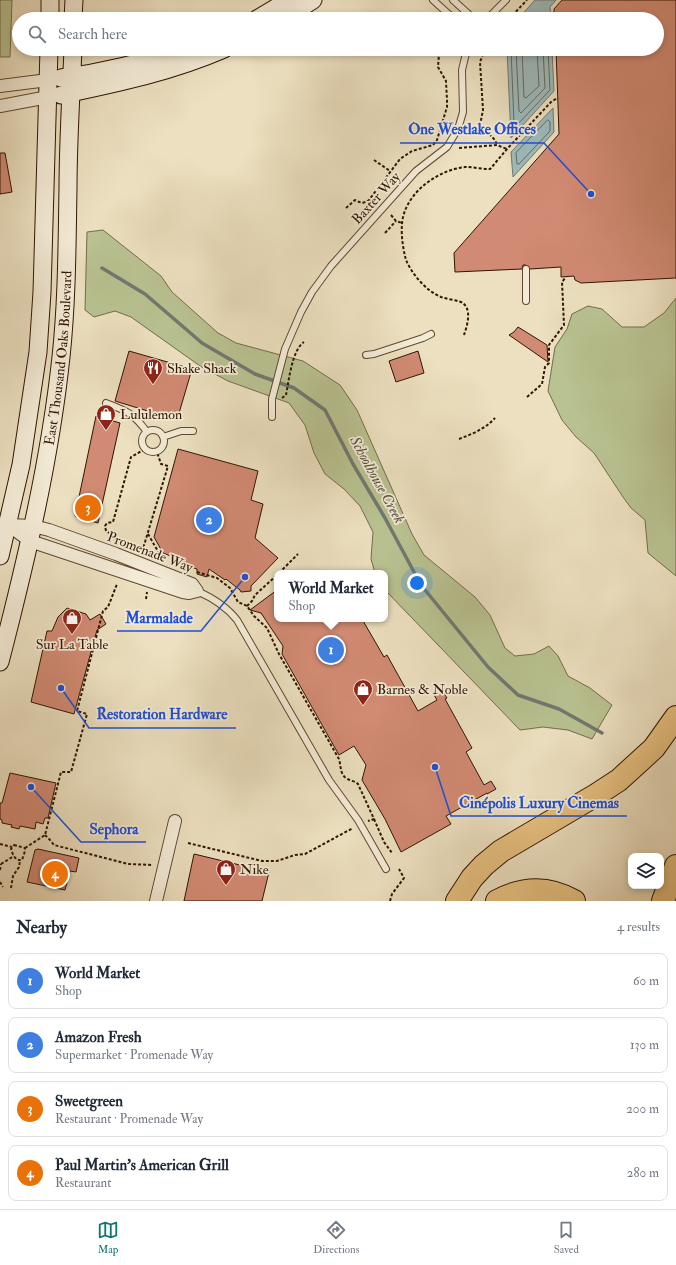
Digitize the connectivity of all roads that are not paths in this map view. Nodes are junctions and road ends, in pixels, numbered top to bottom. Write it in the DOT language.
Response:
graph roads {
  1 [pos="50,0"];
  2 [pos="74,0"];
  3 [pos="289,0"];
  4 [pos="313,0"];
  5 [pos="433,0"];
  6 [pos="453,0"];
  7 [pos="506,0"];
  8 [pos="50,12"];
  9 [pos="74,12"];
  10 [pos="269,12"];
  11 [pos="294,12"];
  12 [pos="446,12"];
  13 [pos="466,12"];
  14 [pos="493,12"];
  15 [pos="49,56"];
  16 [pos="73,56"];
  17 [pos="162,56"];
  18 [pos="206,56"];
  19 [pos="465,56"];
  20 [pos="48,80"];
  21 [pos="71,85"];
  22 [pos="0,86"];
  23 [pos="48,97"];
  24 [pos="0,106"];
  25 [pos="526,269"];
  26 [pos="526,301"];
  27 [pos="430,334"];
  28 [pos="366,355"];
  29 [pos="106,403"];
  30 [pos="272,417"];
  31 [pos="193,431"];
  32 [pos="146,432"];
  33 [pos="163,437"];
  34 [pos="4,524"];
  35 [pos="32,534"];
  36 [pos="0,556"];
  37 [pos="197,591"];
  38 [pos="0,662"];
  39 [pos="676,717"];
  40 [pos="175,821"];
  41 [pos="676,866"];
  42 [pos="386,869"];
  43 [pos="156,901"];
  44 [pos="457,901"];
  45 [pos="497,901"];
  46 [pos="574,901"];
  47 [pos="663,901"];
  1 -- 8 [label="main road"];
  2 -- 9 [label="main road"];
  3 -- 10 [label="main road"];
  4 -- 11 [label="main road"];
  5 -- 12 [label="lane"];
  6 -- 13 [label="lane"];
  7 -- 14 [label="lane"];
  15 -- 20 [label="main road, East Thousand Oaks Boulevard"];
  16 -- 21 [label="main road, East Thousand Oaks Boulevard"];
  17 -- 21 [label="main road"];
  18 -- 21 [label="main road"];
  19 -- 30 [label="lane, Baxter Way"];
  20 -- 21 [label="main road"];
  20 -- 22 [label="street"];
  20 -- 23 [label="main road, East Thousand Oaks Boulevard"];
  21 -- 23 [label="main road"];
  21 -- 35 [label="main road, East Thousand Oaks Boulevard"];
  23 -- 24 [label="street"];
  23 -- 34 [label="main road, East Thousand Oaks Boulevard"];
  25 -- 26 [label="lane"];
  27 -- 28 [label="lane"];
  29 -- 32 [label="lane"];
  31 -- 33 [label="lane"];
  32 -- 33 [label="lane"];
  32 -- 33 [label="lane"];
  34 -- 35 [label="street, Promenade Way"];
  34 -- 36 [label="main road, East Thousand Oaks Boulevard"];
  35 -- 37 [label="street, Promenade Way"];
  35 -- 37 [label="street, Promenade Way"];
  35 -- 38 [label="main road, East Thousand Oaks Boulevard"];
  37 -- 42 [label="lane"];
  39 -- 44 [label="highway"];
  40 -- 43 [label="street"];
  41 -- 47 [label="highway"];
  45 -- 46 [label="highway"];
}
